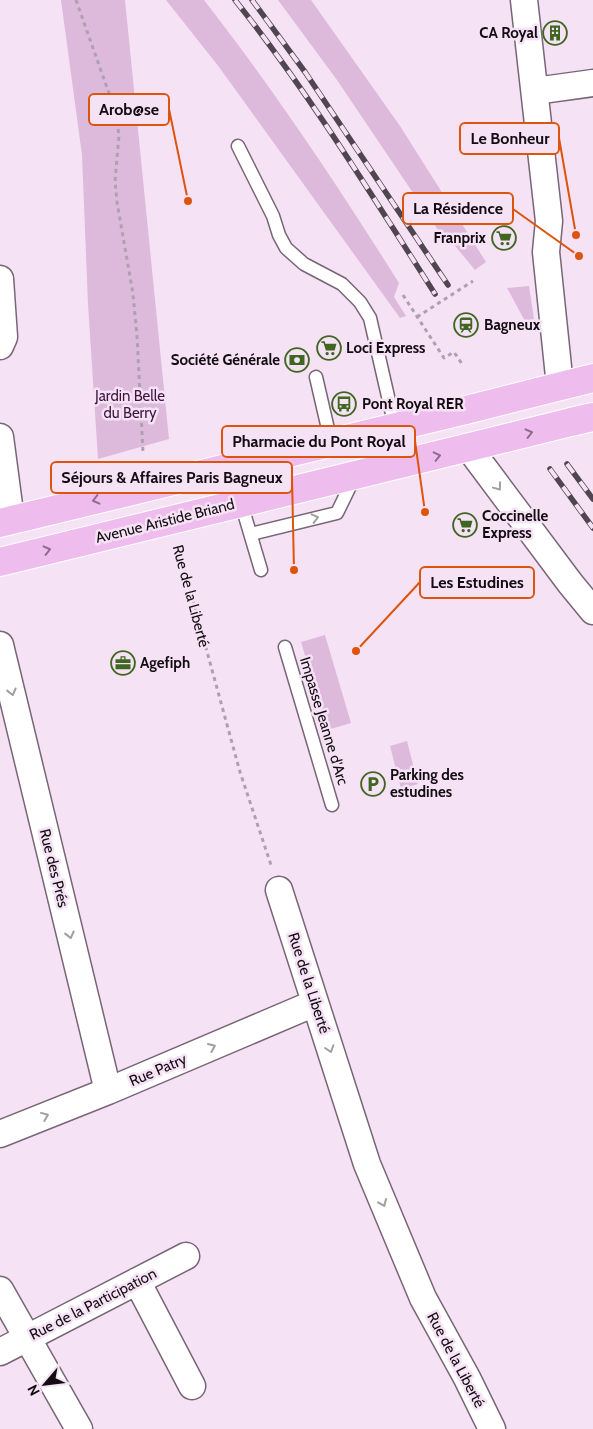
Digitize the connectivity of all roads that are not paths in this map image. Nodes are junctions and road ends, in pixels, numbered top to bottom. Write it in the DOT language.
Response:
graph roads {
  1 [pos="524,0"];
  2 [pos="593,84"];
  3 [pos="535,91"];
  4 [pos="238,146"];
  5 [pos="0,279"];
  6 [pos="0,346"];
  7 [pos="316,377"];
  8 [pos="593,378"];
  9 [pos="555,388"];
  10 [pos="582,420"];
  11 [pos="395,427"];
  12 [pos="0,437"];
  13 [pos="331,442"];
  14 [pos="478,446"];
  15 [pos="355,475"];
  16 [pos="241,503"];
  17 [pos="5,522"];
  18 [pos="251,534"];
  19 [pos="0,562"];
  20 [pos="262,570"];
  21 [pos="593,611"];
  22 [pos="0,645"];
  23 [pos="285,647"];
  24 [pos="332,805"];
  25 [pos="279,890"];
  26 [pos="315,1003"];
  27 [pos="108,1091"];
  28 [pos="0,1134"];
  29 [pos="186,1256"];
  30 [pos="137,1281"];
  31 [pos="0,1290"];
  32 [pos="27,1338"];
  33 [pos="0,1352"];
  34 [pos="192,1386"];
  35 [pos="79,1429"];
  36 [pos="492,1429"];
  1 -- 3 [label="street"];
  2 -- 3 [label="street"];
  3 -- 9 [label="street"];
  4 -- 11 [label="lane"];
  5 -- 6 [label="street"];
  7 -- 13 [label="lane"];
  8 -- 9 [label="main road"];
  9 -- 11 [label="main road, bridge"];
  14 -- 10 [label="main road, Avenue Aristide Briand, one-way, bridge"];
  11 -- 13 [label="main road"];
  12 -- 17 [label="street"];
  13 -- 17 [label="main road, one-way"];
  15 -- 14 [label="main road, Avenue Aristide Briand, one-way"];
  14 -- 21 [label="street, one-way"];
  15 -- 16 [label="main road, Avenue Aristide Briand"];
  18 -- 15 [label="lane, one-way"];
  16 -- 18 [label="lane"];
  19 -- 16 [label="main road, Avenue Aristide Briand, one-way"];
  18 -- 20 [label="lane"];
  22 -- 27 [label="street, Rue des Prés, one-way"];
  23 -- 24 [label="lane, Impasse Jeanne d'Arc"];
  25 -- 26 [label="street, Rue de la Liberté"];
  27 -- 26 [label="street, Rue Patry, one-way"];
  26 -- 36 [label="street, Rue de la Liberté, one-way"];
  28 -- 27 [label="street, Rue Patry, one-way"];
  29 -- 30 [label="street, Rue de la Participation"];
  30 -- 32 [label="street, Rue de la Participation"];
  30 -- 34 [label="street"];
  31 -- 32 [label="street"];
  32 -- 33 [label="street, Rue de la Participation"];
  32 -- 35 [label="street"];
}
